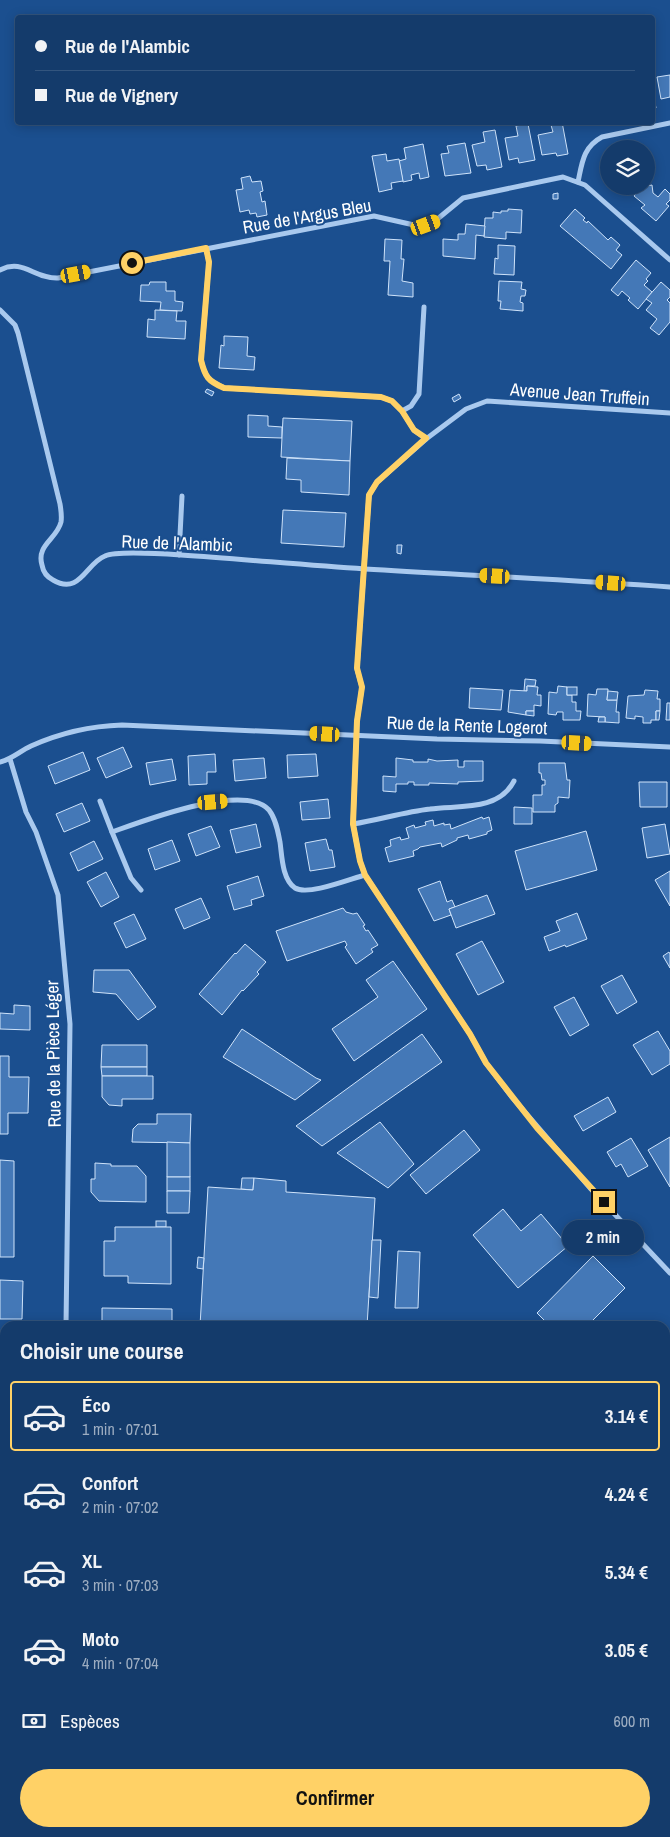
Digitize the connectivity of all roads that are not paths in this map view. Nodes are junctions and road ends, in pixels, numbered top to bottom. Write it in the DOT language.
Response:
graph roads {
  1 [pos="670,123"];
  2 [pos="578,182"];
  3 [pos="206,248"];
  4 [pos="670,260"];
  5 [pos="0,270"];
  6 [pos="424,307"];
  7 [pos="0,310"];
  8 [pos="402,411"];
  9 [pos="670,413"];
  10 [pos="426,438"];
  11 [pos="182,496"];
  12 [pos="179,555"];
  13 [pos="363,568"];
  14 [pos="670,587"];
  15 [pos="356,736"];
  16 [pos="670,747"];
  17 [pos="10,759"];
  18 [pos="0,762"];
  19 [pos="514,781"];
  20 [pos="100,801"];
  21 [pos="353,824"];
  22 [pos="112,832"];
  23 [pos="365,875"];
  24 [pos="141,890"];
  25 [pos="670,1274"];
  26 [pos="66,1321"];
  1 -- 2 [label="street"];
  2 -- 3 [label="street, Rue de l'Argus Bleu"];
  2 -- 4 [label="street, Rue de l'Argus Bleu"];
  3 -- 5 [label="street"];
  3 -- 8 [label="street"];
  6 -- 8 [label="street"];
  7 -- 12 [label="street, Rue de l'Alambic"];
  8 -- 10 [label="street"];
  9 -- 10 [label="street, Avenue Jean Truffein"];
  10 -- 13 [label="street"];
  11 -- 12 [label="street"];
  12 -- 13 [label="street, Rue de l'Alambic"];
  13 -- 14 [label="street, Rue de l'Alambic"];
  13 -- 15 [label="street"];
  15 -- 16 [label="street, Rue de la Rente Logerot"];
  15 -- 17 [label="street, Rue de la Rente Logerot"];
  15 -- 21 [label="street"];
  17 -- 18 [label="street"];
  17 -- 26 [label="street, Rue de la Pièce Léger"];
  19 -- 21 [label="street"];
  20 -- 22 [label="street"];
  21 -- 23 [label="street"];
  22 -- 23 [label="street"];
  22 -- 24 [label="street"];
  23 -- 25 [label="street"];
}
